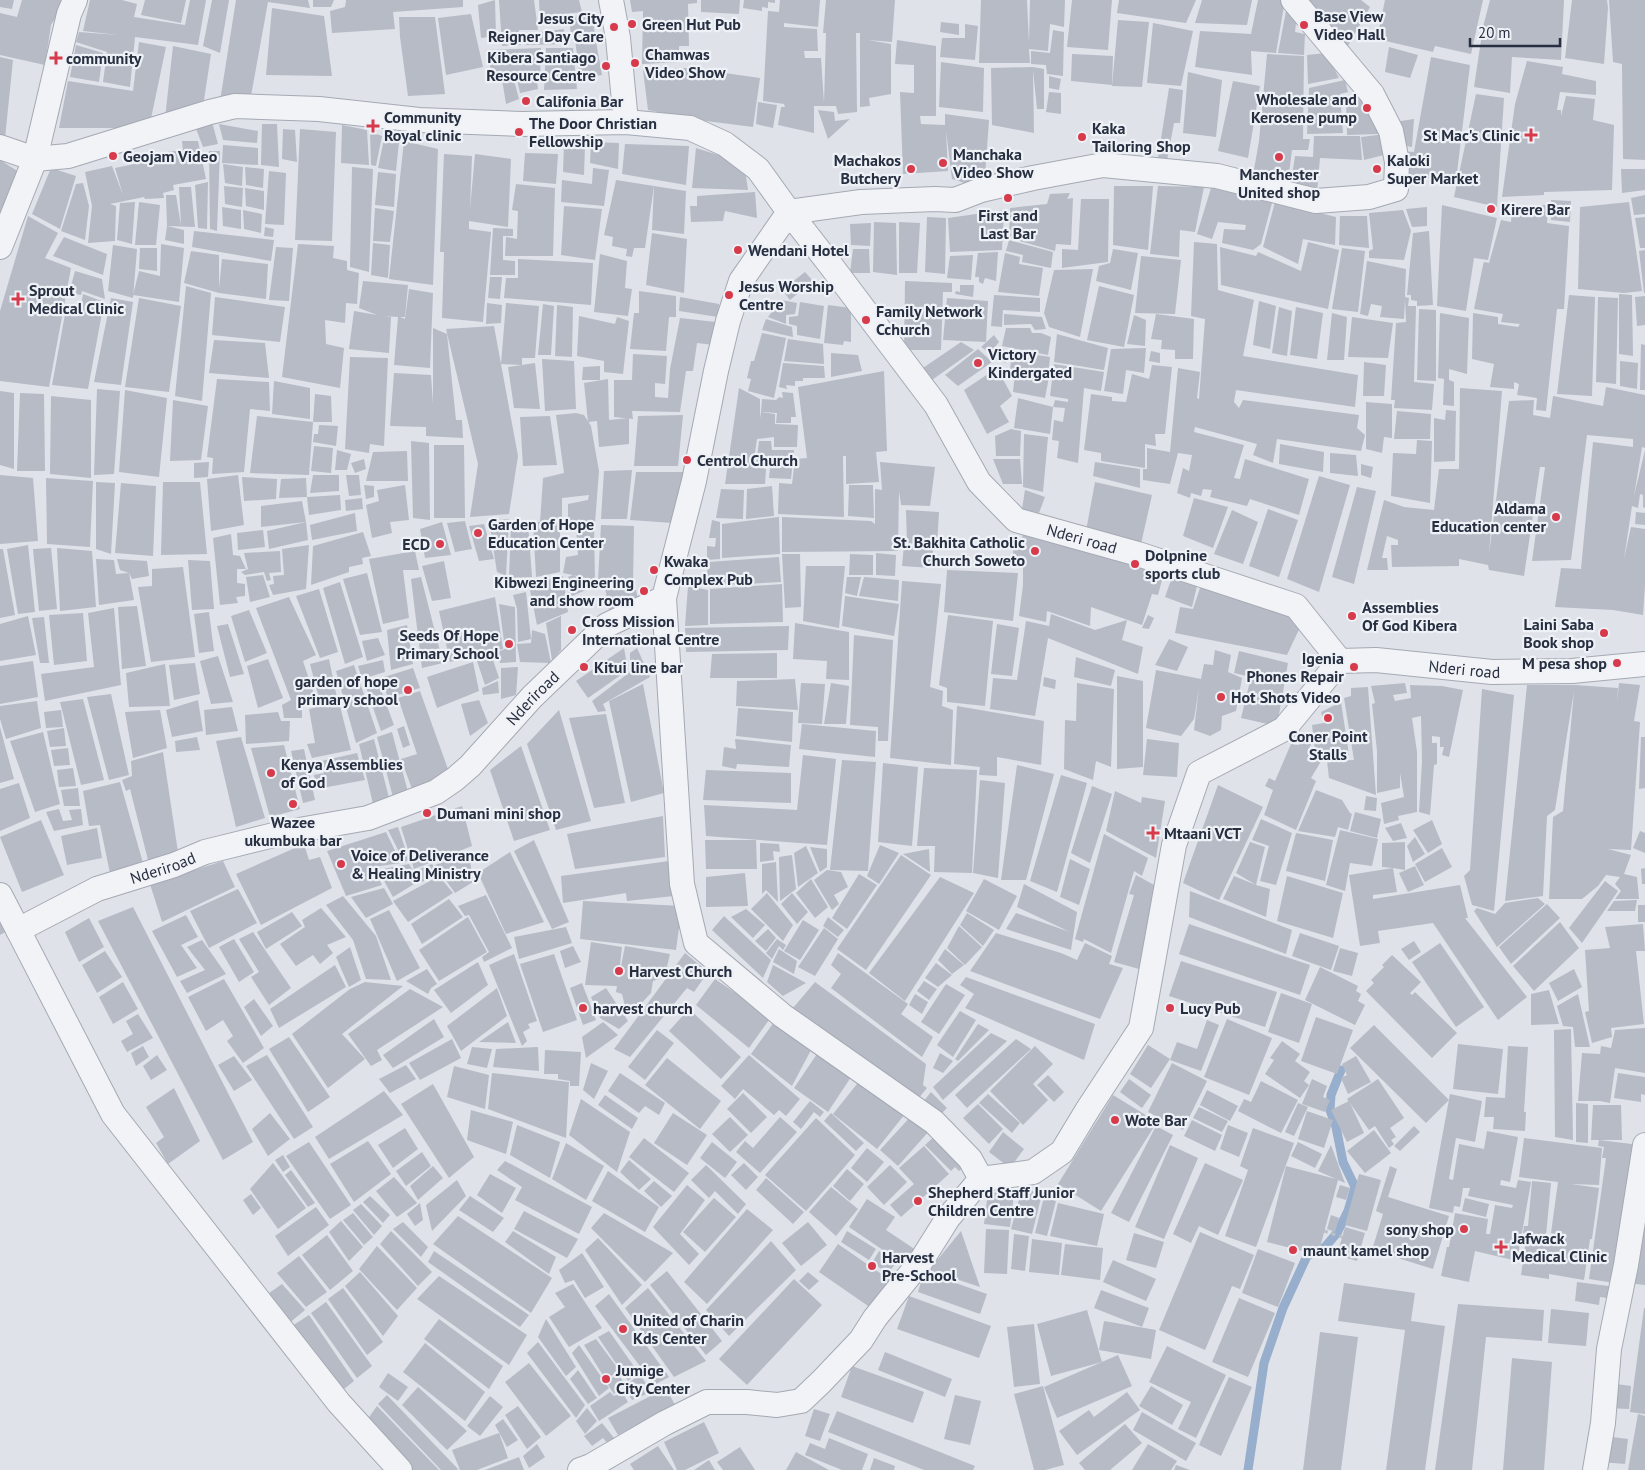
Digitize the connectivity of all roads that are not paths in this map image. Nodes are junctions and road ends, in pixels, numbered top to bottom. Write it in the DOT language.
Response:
graph roads {
  1 [pos="75,0"];
  2 [pos="611,0"];
  3 [pos="1293,0"];
  4 [pos="626,122"];
  5 [pos="0,147"];
  6 [pos="35,159"];
  7 [pos="788,212"];
  8 [pos="0,246"];
  9 [pos="664,598"];
  10 [pos="1340,662"];
  11 [pos="1645,664"];
  12 [pos="0,896"];
  13 [pos="18,930"];
  14 [pos="1645,1145"];
  15 [pos="981,1179"];
  16 [pos="400,1470"];
  17 [pos="580,1470"];
  18 [pos="1595,1470"];
  1 -- 6 [label="street"];
  2 -- 4 [label="street"];
  3 -- 7 [label="street"];
  4 -- 6 [label="street, Nderi road"];
  4 -- 7 [label="street, Nderi road"];
  5 -- 6 [label="street"];
  6 -- 8 [label="street"];
  7 -- 9 [label="street"];
  7 -- 10 [label="street, Nderi road"];
  9 -- 13 [label="street, Nderiroad"];
  9 -- 15 [label="street"];
  10 -- 11 [label="street, Nderi road"];
  10 -- 15 [label="street"];
  12 -- 13 [label="street"];
  13 -- 16 [label="street"];
  14 -- 18 [label="street"];
  15 -- 17 [label="street"];
}
